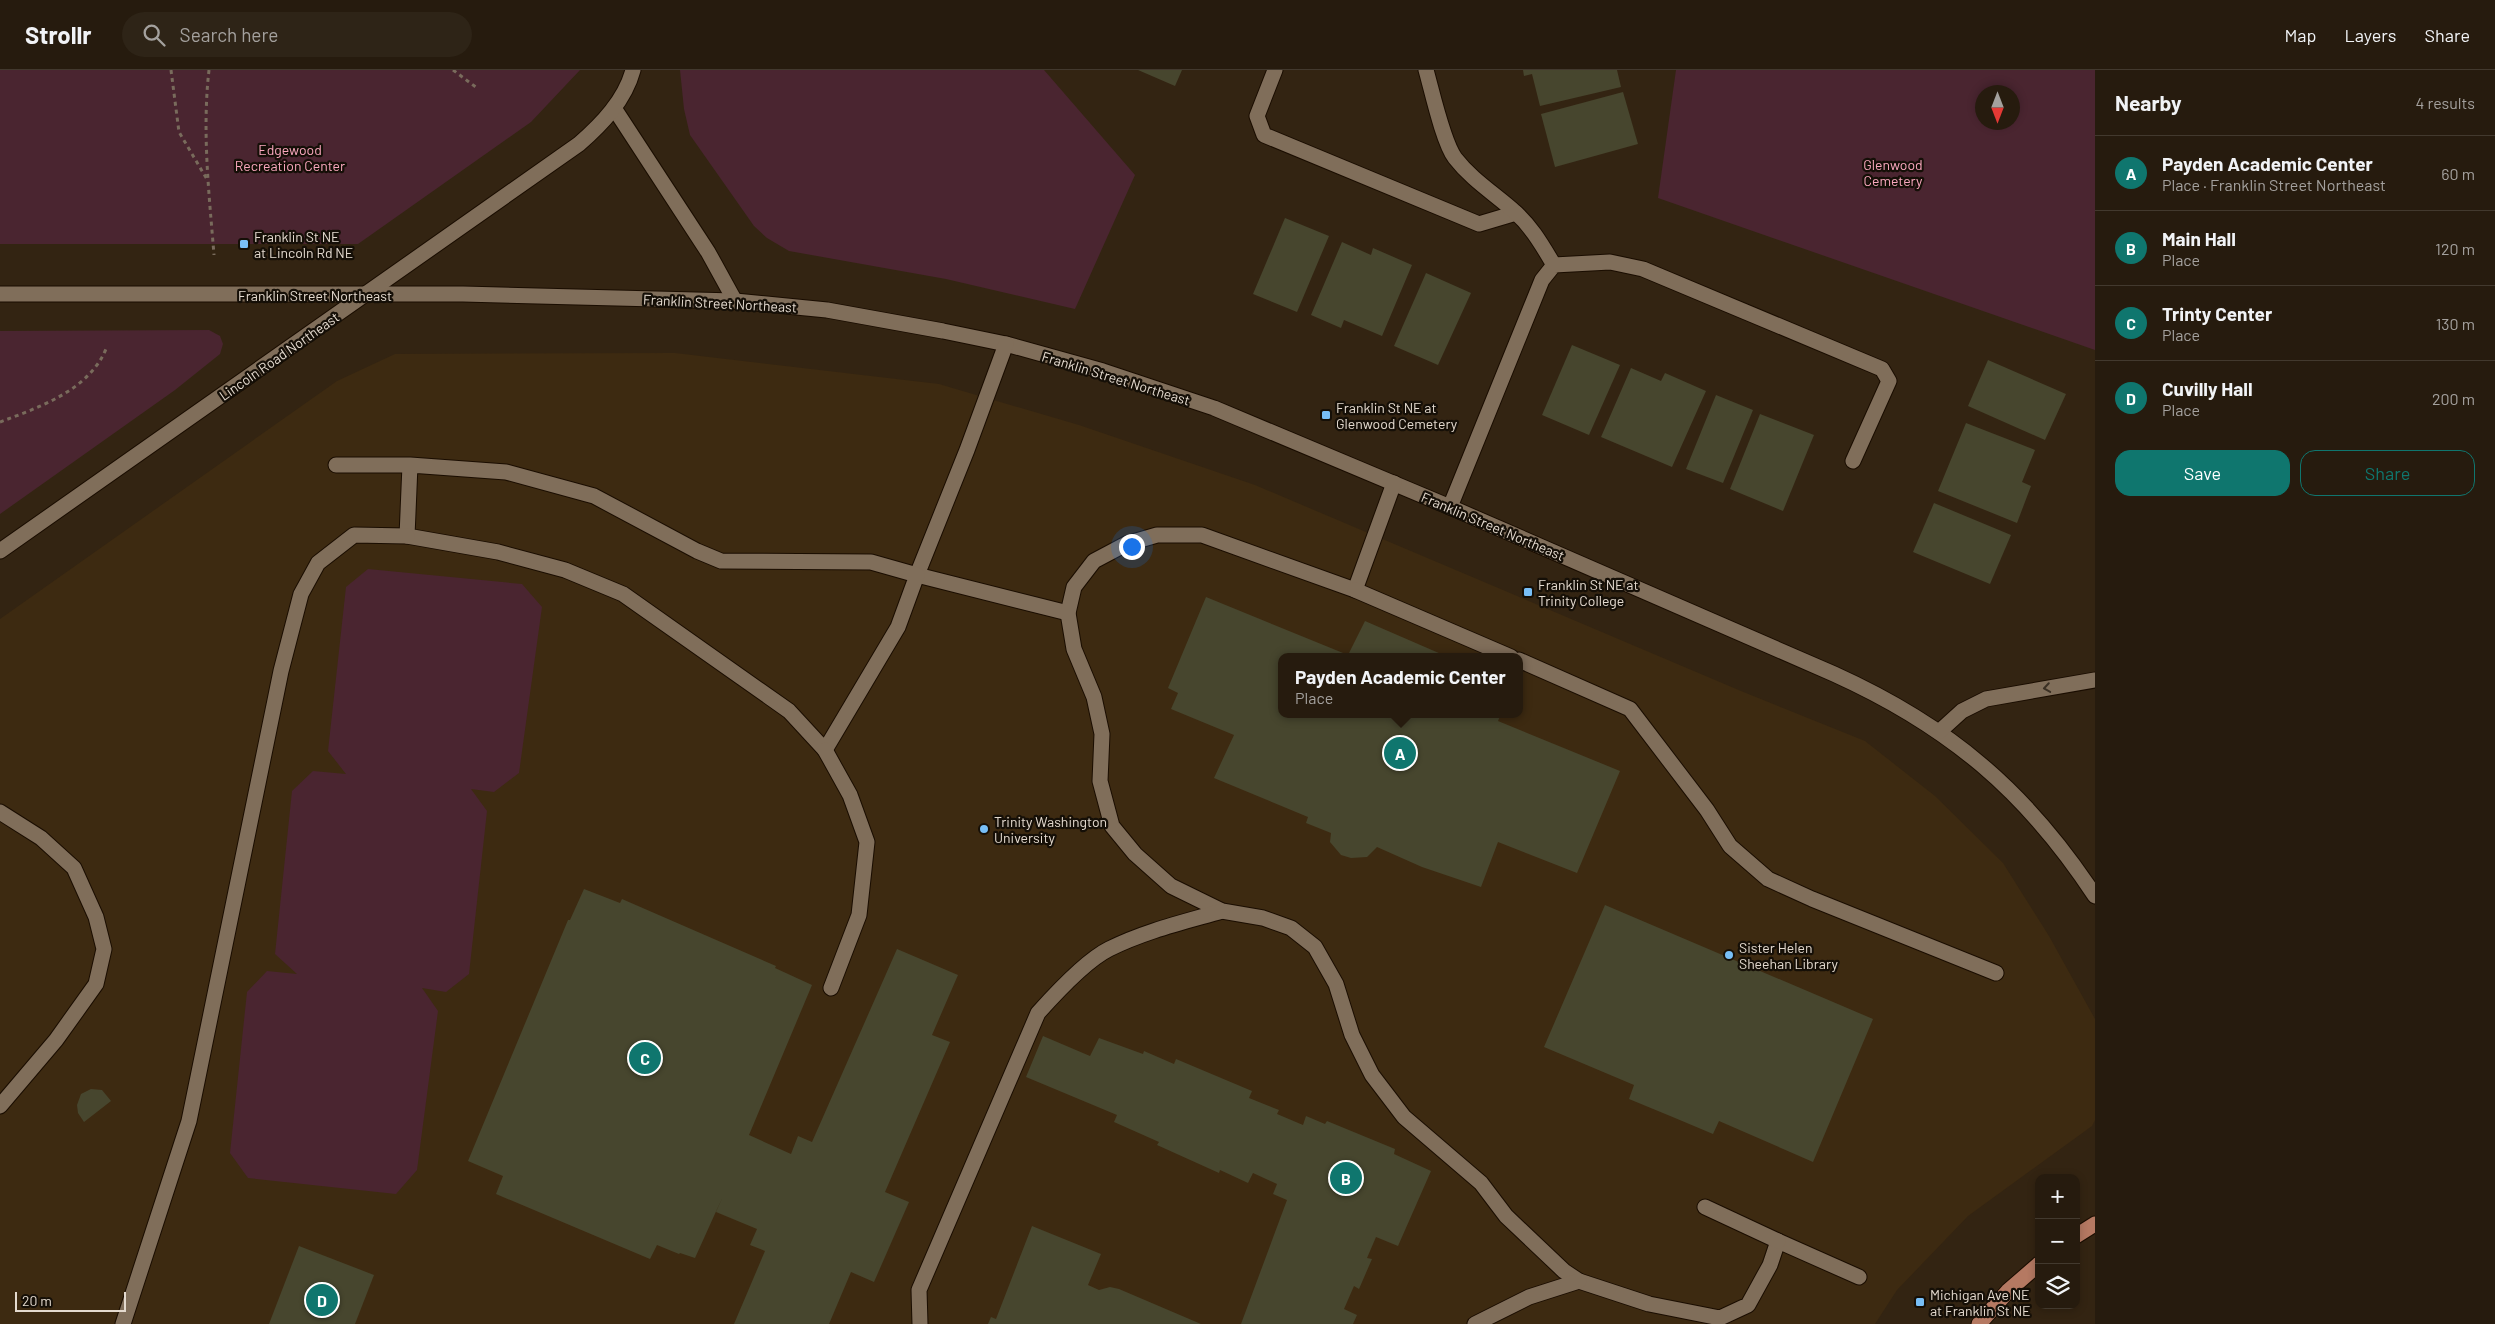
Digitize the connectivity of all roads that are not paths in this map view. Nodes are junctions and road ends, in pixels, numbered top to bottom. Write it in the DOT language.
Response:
graph roads {
  1 [pos="632,70"];
  2 [pos="1275,70"];
  3 [pos="1426,70"];
  4 [pos="614,108"];
  5 [pos="1516,213"];
  6 [pos="1554,265"];
  7 [pos="0,294"];
  8 [pos="366,295"];
  9 [pos="735,301"];
  10 [pos="1006,344"];
  11 [pos="1853,461"];
  12 [pos="336,465"];
  13 [pos="410,465"];
  14 [pos="1394,484"];
  15 [pos="1450,508"];
  16 [pos="407,536"];
  17 [pos="0,551"];
  18 [pos="917,574"];
  19 [pos="1355,590"];
  20 [pos="1068,613"];
  21 [pos="1502,653"];
  22 [pos="1523,662"];
  23 [pos="2095,680"];
  24 [pos="1940,732"];
  25 [pos="825,750"];
  26 [pos="0,812"];
  27 [pos="2095,896"];
  28 [pos="1222,910"];
  29 [pos="1996,973"];
  30 [pos="831,988"];
  31 [pos="0,1106"];
  32 [pos="1705,1207"];
  33 [pos="2095,1224"];
  34 [pos="2080,1233"];
  35 [pos="1778,1241"];
  36 [pos="2035,1267"];
  37 [pos="1859,1277"];
  38 [pos="1579,1281"];
  39 [pos="1720,1318"];
  40 [pos="123,1324"];
  41 [pos="920,1324"];
  42 [pos="1475,1324"];
  43 [pos="1736,1324"];
  44 [pos="1979,1324"];
  1 -- 4 [label="street, Lincoln Road Northeast"];
  2 -- 5 [label="street"];
  3 -- 5 [label="street"];
  4 -- 8 [label="street, Lincoln Road Northeast"];
  4 -- 9 [label="street"];
  5 -- 6 [label="street"];
  6 -- 11 [label="street"];
  6 -- 15 [label="street"];
  7 -- 8 [label="street, Franklin Street Northeast"];
  8 -- 9 [label="street, Franklin Street Northeast"];
  8 -- 17 [label="street, Lincoln Road Northeast"];
  9 -- 10 [label="street, Franklin Street Northeast"];
  10 -- 14 [label="street, Franklin Street Northeast"];
  10 -- 18 [label="street"];
  12 -- 13 [label="street"];
  13 -- 16 [label="street"];
  13 -- 18 [label="street"];
  14 -- 15 [label="street, Franklin Street Northeast"];
  14 -- 19 [label="street"];
  15 -- 24 [label="street, Franklin Street Northeast"];
  16 -- 25 [label="street"];
  16 -- 40 [label="street"];
  18 -- 20 [label="street"];
  18 -- 25 [label="street"];
  19 -- 20 [label="street"];
  19 -- 21 [label="street"];
  20 -- 28 [label="street"];
  22 -- 29 [label="street"];
  23 -- 24 [label="street, one-way"];
  24 -- 27 [label="street, Franklin Street Northeast"];
  25 -- 30 [label="street"];
  26 -- 31 [label="street"];
  28 -- 38 [label="street"];
  28 -- 41 [label="street"];
  32 -- 35 [label="street"];
  33 -- 34 [label="main road"];
  35 -- 37 [label="street"];
  35 -- 39 [label="street"];
  36 -- 44 [label="main road"];
  38 -- 39 [label="street"];
  38 -- 42 [label="street"];
  39 -- 43 [label="street"];
}
